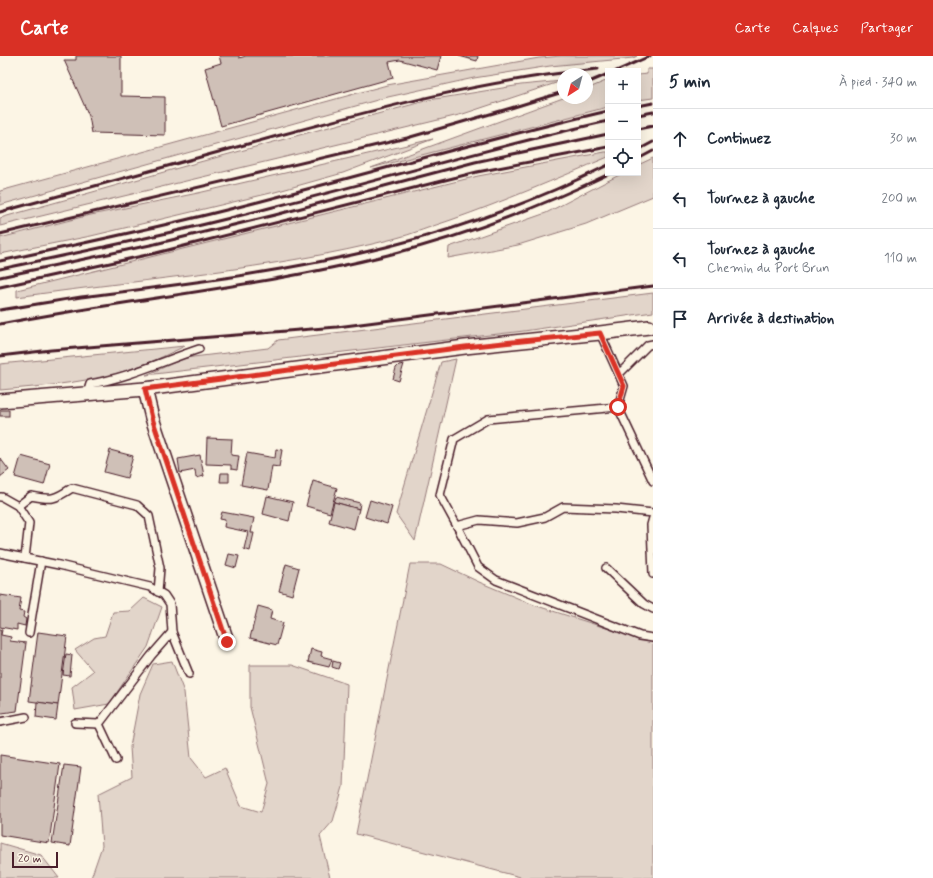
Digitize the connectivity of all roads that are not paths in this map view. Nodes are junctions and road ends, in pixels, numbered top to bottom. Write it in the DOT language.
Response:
graph roads {
  1 [pos="649,327"];
  2 [pos="600,333"];
  3 [pos="653,344"];
  4 [pos="199,349"];
  5 [pos="619,374"];
  6 [pos="145,389"];
  7 [pos="87,394"];
  8 [pos="0,401"];
  9 [pos="618,407"];
  10 [pos="653,481"];
  11 [pos="0,496"];
  12 [pos="18,506"];
  13 [pos="653,513"];
  14 [pos="653,518"];
  15 [pos="456,526"];
  16 [pos="0,554"];
  17 [pos="25,558"];
  18 [pos="41,561"];
  19 [pos="606,568"];
  20 [pos="653,574"];
  21 [pos="158,592"];
  22 [pos="653,608"];
  23 [pos="172,632"];
  24 [pos="29,633"];
  25 [pos="653,638"];
  26 [pos="227,642"];
  27 [pos="189,674"];
  28 [pos="26,717"];
  29 [pos="0,722"];
  30 [pos="75,723"];
  31 [pos="99,724"];
  32 [pos="116,760"];
  1 -- 2 [label="street"];
  2 -- 5 [label="lane"];
  2 -- 6 [label="street"];
  3 -- 5 [label="lane"];
  4 -- 7 [label="lane"];
  5 -- 9 [label="lane"];
  6 -- 7 [label="street"];
  6 -- 26 [label="street"];
  7 -- 8 [label="street"];
  9 -- 10 [label="lane"];
  9 -- 15 [label="lane"];
  11 -- 12 [label="lane"];
  12 -- 17 [label="lane"];
  12 -- 21 [label="lane"];
  13 -- 15 [label="lane"];
  14 -- 20 [label="lane"];
  15 -- 25 [label="lane"];
  16 -- 17 [label="lane"];
  17 -- 18 [label="lane"];
  18 -- 21 [label="lane"];
  18 -- 24 [label="lane"];
  19 -- 22 [label="lane"];
  21 -- 23 [label="lane"];
  23 -- 27 [label="lane"];
  23 -- 31 [label="lane"];
  28 -- 29 [label="lane"];
  30 -- 31 [label="lane"];
  31 -- 32 [label="lane"];
}
